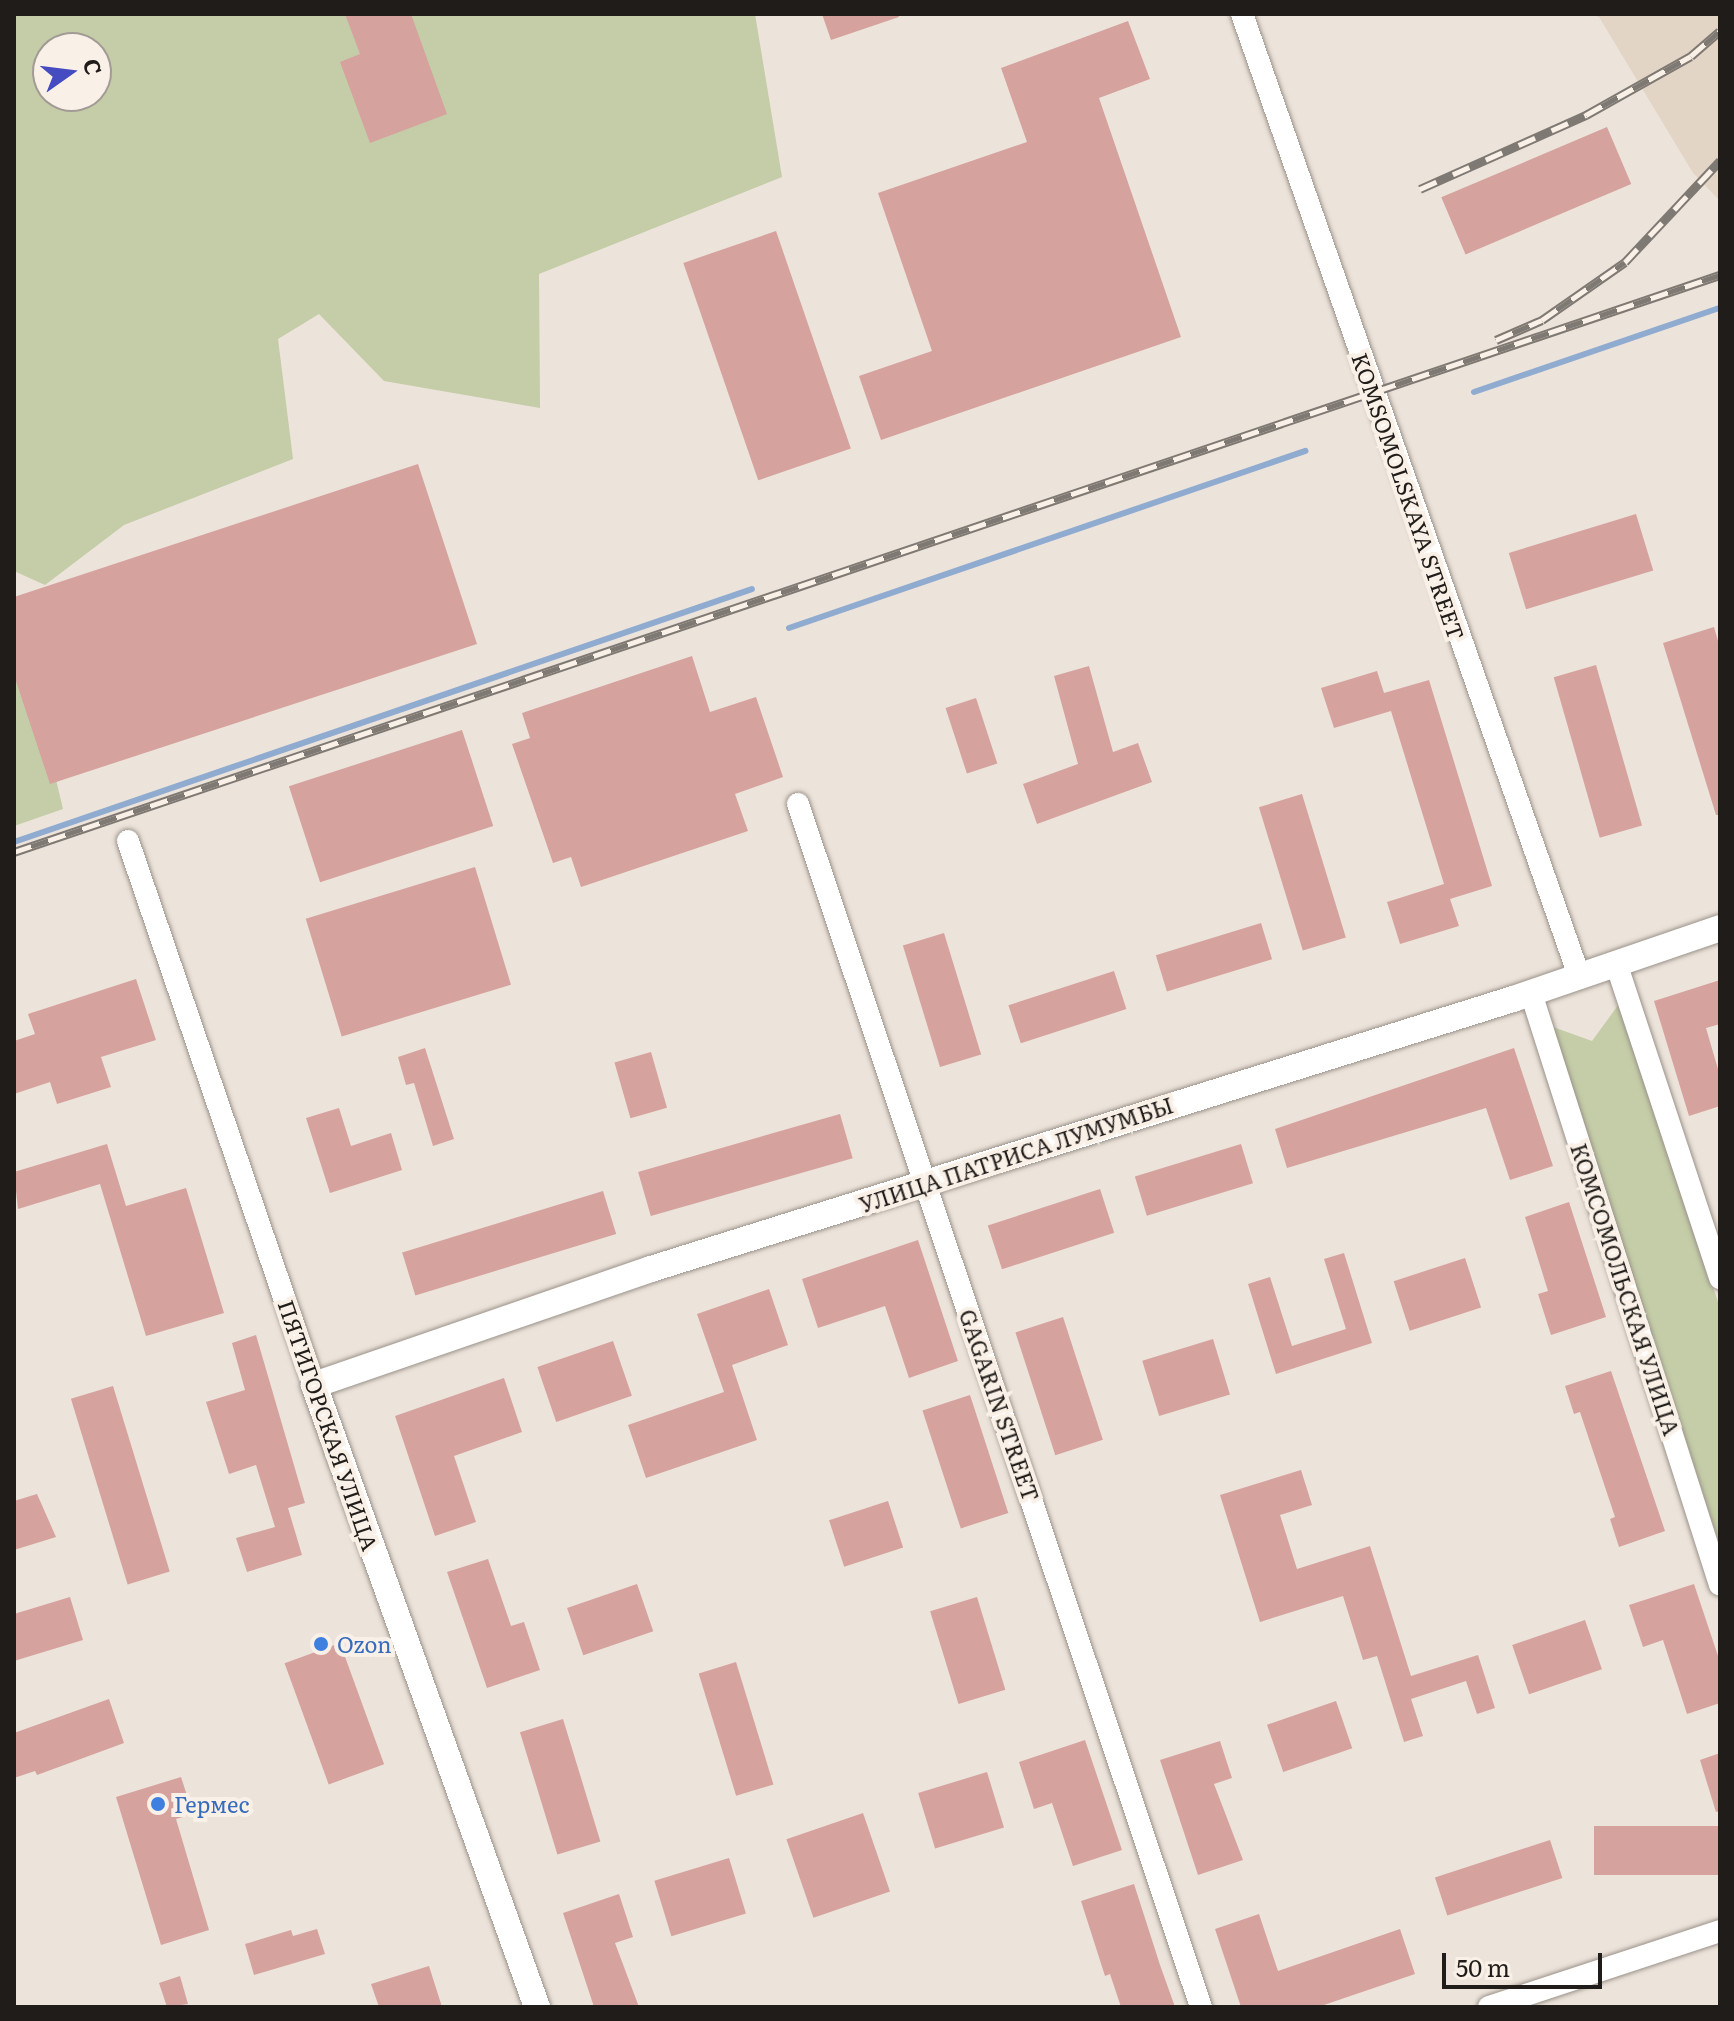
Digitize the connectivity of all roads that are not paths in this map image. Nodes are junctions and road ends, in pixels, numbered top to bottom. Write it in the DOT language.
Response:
graph roads {
  1 [pos="1242,14"];
  2 [pos="798,804"];
  3 [pos="128,841"];
  4 [pos="1720,928"];
  5 [pos="1616,963"];
  6 [pos="1579,976"];
  7 [pos="1531,993"];
  8 [pos="924,1184"];
  9 [pos="1720,1278"];
  10 [pos="314,1385"];
  11 [pos="1720,1585"];
  12 [pos="1720,1931"];
  13 [pos="537,2007"];
  14 [pos="1201,2007"];
  15 [pos="1489,2007"];
  1 -- 6 [label="street, KOMSOMOLSKAYA STREET"];
  2 -- 8 [label="street, GAGARIN STREET"];
  3 -- 10 [label="street, ПЯТИГОРСКАЯ УЛИЦА"];
  4 -- 5 [label="street, УЛИЦА ПАТРИСА ЛУМУМБЫ"];
  5 -- 6 [label="street, УЛИЦА ПАТРИСА ЛУМУМБЫ"];
  5 -- 9 [label="street"];
  6 -- 7 [label="street, УЛИЦА ПАТРИСА ЛУМУМБЫ"];
  7 -- 8 [label="street, УЛИЦА ПАТРИСА ЛУМУМБЫ"];
  7 -- 11 [label="street, КОМСОМОЛЬСКАЯ УЛИЦА"];
  8 -- 10 [label="street, УЛИЦА ПАТРИСА ЛУМУМБЫ"];
  8 -- 14 [label="street, GAGARIN STREET"];
  10 -- 13 [label="street, ПЯТИГОРСКАЯ УЛИЦА"];
  12 -- 15 [label="street"];
}
